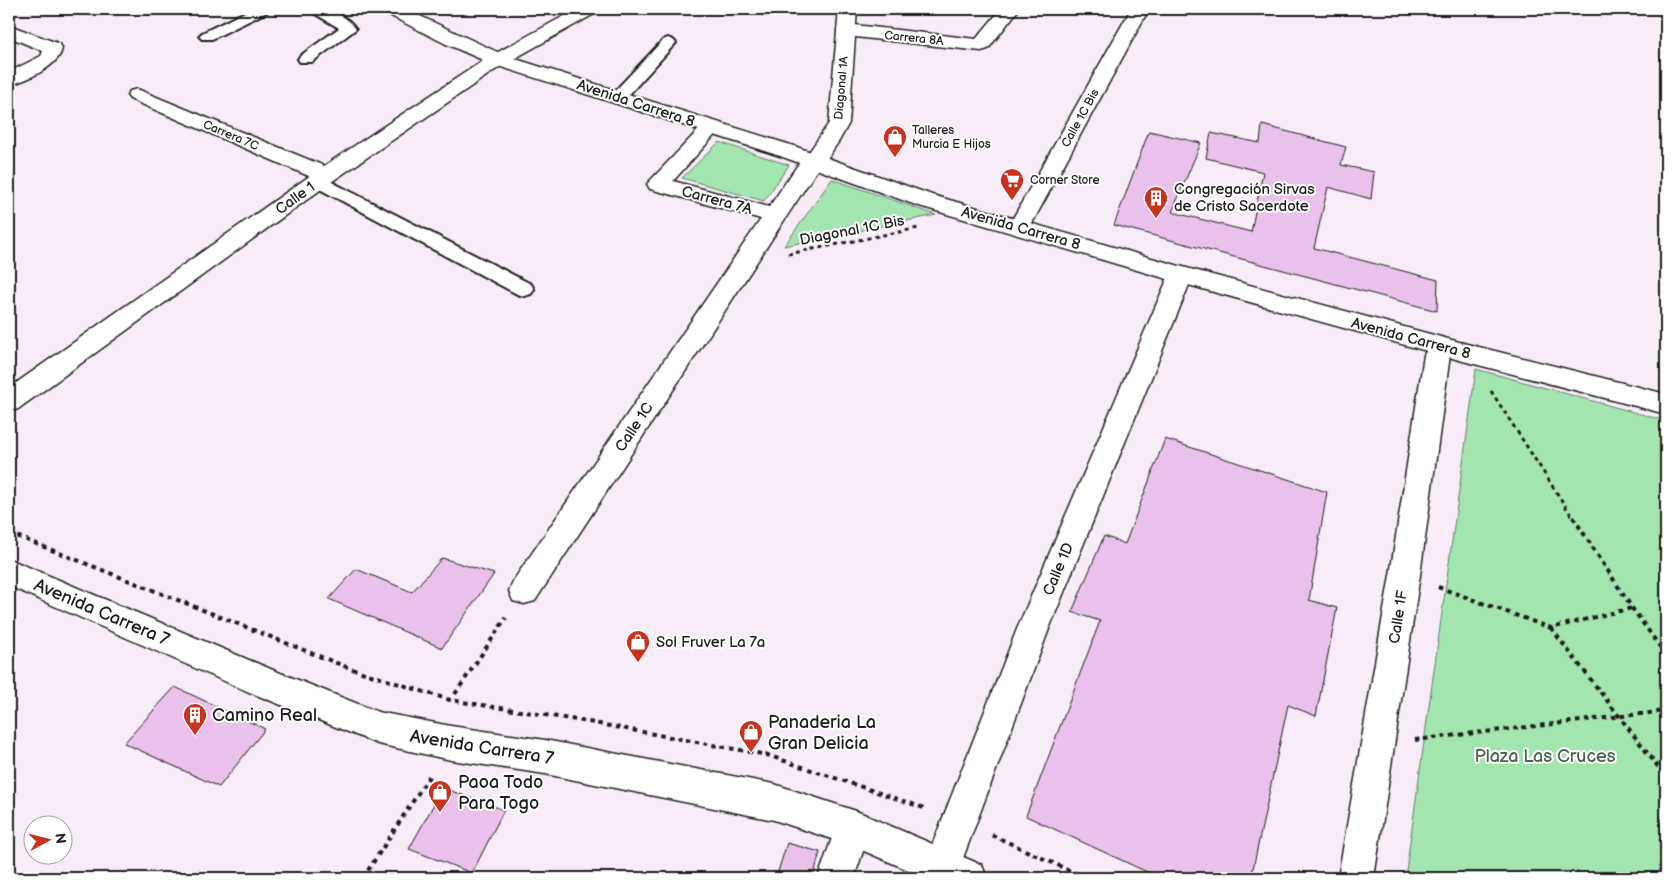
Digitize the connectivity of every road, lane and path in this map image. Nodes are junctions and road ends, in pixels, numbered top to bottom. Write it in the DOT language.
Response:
graph roads {
  1 [pos="262,9"];
  2 [pos="317,9"];
  3 [pos="391,9"];
  4 [pos="590,9"];
  5 [pos="848,9"];
  6 [pos="1010,9"];
  7 [pos="1140,9"];
  8 [pos="846,30"];
  9 [pos="9,31"];
  10 [pos="207,36"];
  11 [pos="668,43"];
  12 [pos="306,59"];
  13 [pos="499,60"];
  14 [pos="9,79"];
  15 [pos="137,95"];
  16 [pos="618,97"];
  17 [pos="712,127"];
  18 [pos="814,161"];
  19 [pos="322,178"];
  20 [pos="776,216"];
  21 [pos="925,227"];
  22 [pos="1019,227"];
  23 [pos="746,262"];
  24 [pos="1181,275"];
  25 [pos="524,289"];
  26 [pos="1438,349"];
  27 [pos="1486,384"];
  28 [pos="9,402"];
  29 [pos="1666,404"];
  30 [pos="9,533"];
  31 [pos="9,572"];
  32 [pos="1405,575"];
  33 [pos="524,591"];
  34 [pos="1632,608"];
  35 [pos="1550,628"];
  36 [pos="1666,655"];
  37 [pos="455,694"];
  38 [pos="1666,711"];
  39 [pos="1619,716"];
  40 [pos="1377,745"];
  41 [pos="432,772"];
  42 [pos="1666,777"];
  43 [pos="960,821"];
  44 [pos="853,828"];
  45 [pos="956,872"];
  46 [pos="363,878"];
  47 [pos="836,878"];
  48 [pos="1086,878"];
  49 [pos="1356,878"];
  1 -- 10 [label="lane"];
  2 -- 12 [label="lane"];
  3 -- 13 [label="street, Avenida Carrera 8"];
  4 -- 13 [label="street, Calle 1"];
  5 -- 8 [label="street, Diagonal 1A"];
  6 -- 8 [label="street, Carrera 8A"];
  7 -- 22 [label="street, Calle 1C Bis"];
  8 -- 18 [label="street, Diagonal 1A"];
  9 -- 14 [label="street"];
  11 -- 16 [label="lane"];
  13 -- 16 [label="street, Avenida Carrera 8"];
  13 -- 19 [label="street, Calle 1"];
  15 -- 19 [label="street, Carrera 7C"];
  16 -- 17 [label="street, Avenida Carrera 8"];
  17 -- 18 [label="street, Avenida Carrera 8"];
  17 -- 20 [label="street, Carrera 7A"];
  18 -- 20 [label="street, Calle 1C"];
  18 -- 22 [label="street, Avenida Carrera 8"];
  19 -- 25 [label="lane"];
  19 -- 28 [label="street, Calle 1"];
  20 -- 23 [label="street, Calle 1C"];
  21 -- 23 [label="path, Diagonal 1C Bis"];
  22 -- 24 [label="street, Avenida Carrera 8"];
  23 -- 33 [label="street, Calle 1C"];
  24 -- 26 [label="street, Avenida Carrera 8"];
  24 -- 43 [label="street, Calle 1D"];
  26 -- 29 [label="street, Avenida Carrera 8"];
  26 -- 32 [label="street, Calle 1F"];
  27 -- 34 [label="path"];
  30 -- 43 [label="path"];
  31 -- 44 [label="street, Avenida Carrera 7"];
  32 -- 35 [label="path"];
  32 -- 40 [label="street, Calle 1F"];
  33 -- 37 [label="path"];
  34 -- 35 [label="path"];
  34 -- 36 [label="path"];
  35 -- 39 [label="path"];
  38 -- 39 [label="path"];
  39 -- 40 [label="path"];
  39 -- 42 [label="path"];
  40 -- 49 [label="street, Calle 1F"];
  41 -- 46 [label="path"];
  43 -- 45 [label="street, Calle 1D"];
  43 -- 48 [label="path"];
  44 -- 45 [label="street, Avenida Carrera 7"];
  44 -- 47 [label="street"];
}
